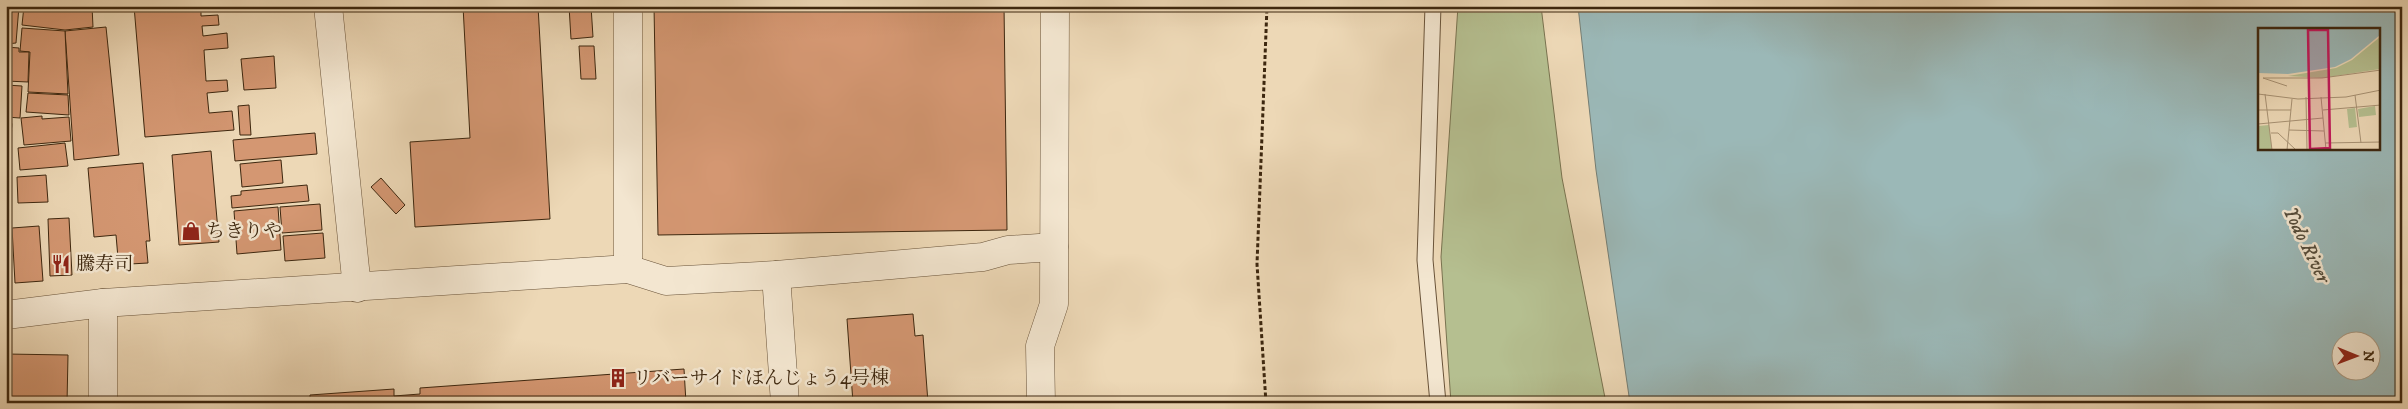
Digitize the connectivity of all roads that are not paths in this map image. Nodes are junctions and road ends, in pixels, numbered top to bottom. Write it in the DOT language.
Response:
graph roads {
  1 [pos="328,6"];
  2 [pos="628,6"];
  3 [pos="1055,6"];
  4 [pos="1433,6"];
  5 [pos="1054,247"];
  6 [pos="628,269"];
  7 [pos="776,275"];
  8 [pos="357,288"];
  9 [pos="103,303"];
  10 [pos="9,315"];
  11 [pos="103,403"];
  12 [pos="786,403"];
  13 [pos="1041,403"];
  14 [pos="1438,403"];
  1 -- 8 [label="street"];
  2 -- 6 [label="street"];
  3 -- 5 [label="street"];
  4 -- 14 [label="lane"];
  5 -- 7 [label="street"];
  5 -- 13 [label="street"];
  6 -- 7 [label="street"];
  6 -- 8 [label="street"];
  7 -- 12 [label="street"];
  8 -- 9 [label="street"];
  9 -- 10 [label="street"];
  9 -- 11 [label="street"];
}
